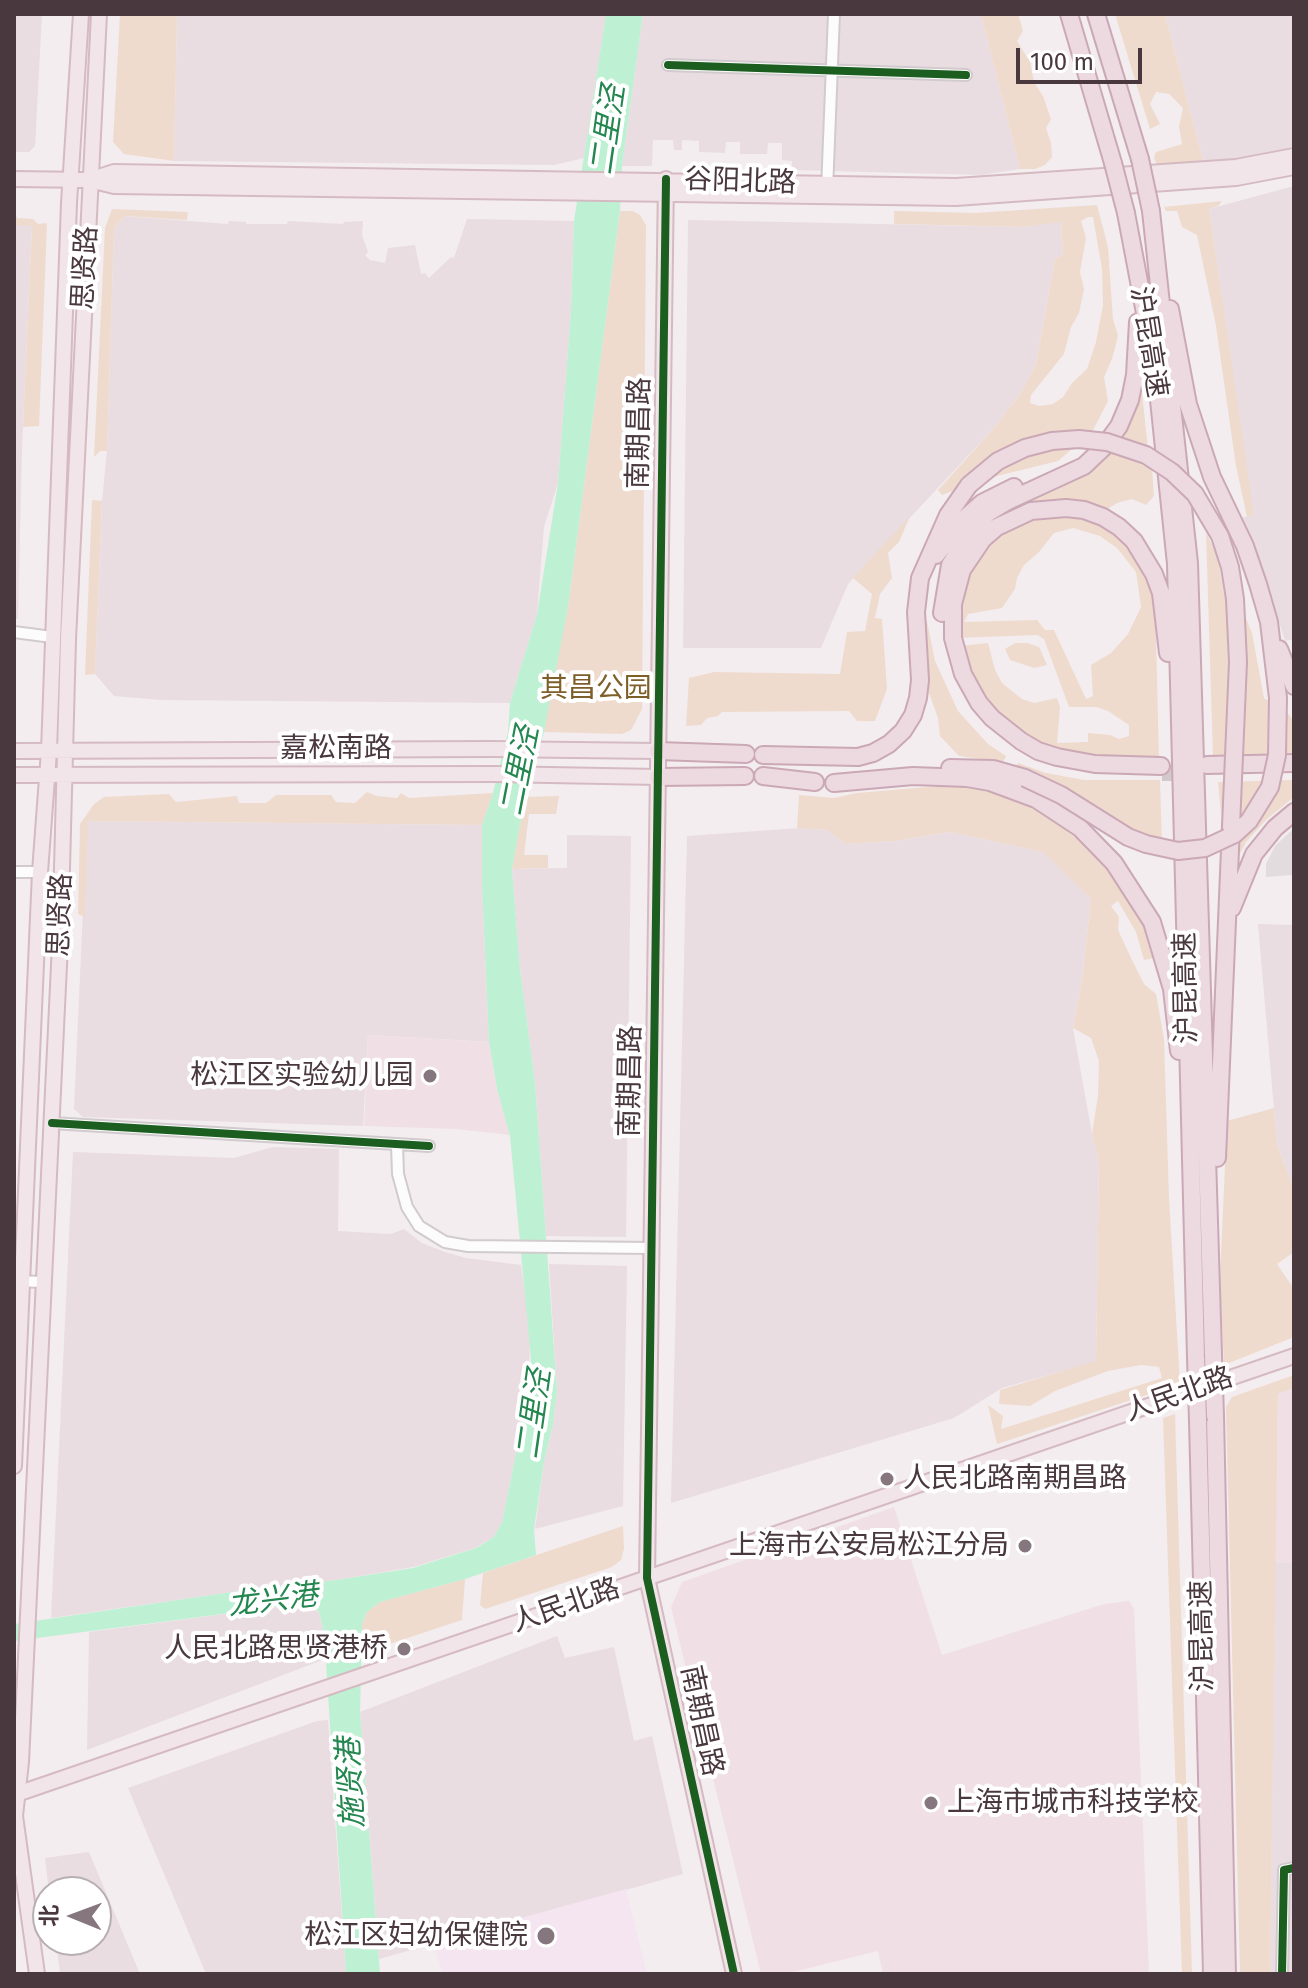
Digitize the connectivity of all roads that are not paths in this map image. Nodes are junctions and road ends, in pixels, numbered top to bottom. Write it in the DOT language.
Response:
graph roads {
  1 [pos="81,14"];
  2 [pos="99,14"];
  3 [pos="834,14"];
  4 [pos="1069,14"];
  5 [pos="1096,14"];
  6 [pos="668,65"];
  7 [pos="832,70"];
  8 [pos="966,75"];
  9 [pos="1294,156"];
  10 [pos="1294,167"];
  11 [pos="14,179"];
  12 [pos="72,180"];
  13 [pos="90,180"];
  14 [pos="666,187"];
  15 [pos="827,190"];
  16 [pos="1151,211"];
  17 [pos="1123,213"];
  18 [pos="1063,476"];
  19 [pos="917,596"];
  20 [pos="1269,622"];
  21 [pos="14,632"];
  22 [pos="52,637"];
  23 [pos="1294,686"];
  24 [pos="14,751"];
  25 [pos="49,751"];
  26 [pos="65,751"];
  27 [pos="658,751"];
  28 [pos="1294,763"];
  29 [pos="1294,772"];
  30 [pos="14,775"];
  31 [pos="47,775"];
  32 [pos="66,775"];
  33 [pos="658,777"];
  34 [pos="815,782"];
  35 [pos="1294,812"];
  36 [pos="14,872"];
  37 [pos="40,872"];
  38 [pos="1185,880"];
  39 [pos="1225,941"];
  40 [pos="52,1123"];
  41 [pos="397,1145"];
  42 [pos="429,1146"];
  43 [pos="651,1248"];
  44 [pos="1194,1267"];
  45 [pos="1211,1267"];
  46 [pos="18,1281"];
  47 [pos="43,1282"];
  48 [pos="1294,1356"];
  49 [pos="14,1466"];
  50 [pos="647,1578"];
  51 [pos="16,1792"];
  52 [pos="15,1815"];
  53 [pos="1294,1868"];
  54 [pos="1218,1941"];
  55 [pos="1288,1941"];
  56 [pos="37,1974"];
  57 [pos="734,1974"];
  58 [pos="1212,1974"];
  59 [pos="1227,1974"];
  60 [pos="1282,1974"];
  1 -- 12 [label="main road, 思贤路"];
  2 -- 13 [label="main road, 思贤路"];
  3 -- 7 [label="street"];
  4 -- 17 [label="highway, 沪昆高速, bridge"];
  5 -- 16 [label="highway, 沪昆高速, bridge"];
  6 -- 7 [label="street"];
  7 -- 8 [label="street"];
  7 -- 15 [label="street"];
  9 -- 15 [label="main road, 谷阳北路"];
  10 -- 15 [label="main road, 谷阳北路"];
  11 -- 12 [label="main road, 谷阳北路"];
  12 -- 13 [label="main road, 谷阳北路"];
  12 -- 22 [label="main road, 思贤路"];
  13 -- 14 [label="main road, 谷阳北路"];
  13 -- 26 [label="main road, 思贤路"];
  14 -- 15 [label="main road, 谷阳北路"];
  14 -- 27 [label="main road, 南期昌路"];
  16 -- 20 [label="highway"];
  16 -- 45 [label="highway, 沪昆高速"];
  17 -- 18 [label="highway"];
  17 -- 38 [label="highway, 沪昆高速"];
  18 -- 19 [label="highway"];
  18 -- 38 [label="highway"];
  19 -- 27 [label="highway"];
  19 -- 39 [label="highway, bridge"];
  20 -- 23 [label="highway"];
  20 -- 44 [label="highway, bridge"];
  21 -- 22 [label="street"];
  22 -- 25 [label="main road, 思贤路"];
  24 -- 25 [label="main road, 嘉松南路"];
  25 -- 26 [label="main road, 嘉松南路"];
  25 -- 31 [label="main road, 思贤路"];
  26 -- 27 [label="main road, 嘉松南路"];
  26 -- 32 [label="main road, 思贤路"];
  27 -- 33 [label="main road, 南期昌路"];
  28 -- 29 [label="highway"];
  30 -- 31 [label="main road, 嘉松南路"];
  31 -- 32 [label="main road, 嘉松南路"];
  31 -- 37 [label="main road, 思贤路"];
  32 -- 33 [label="main road, 嘉松南路"];
  32 -- 40 [label="main road, 思贤路"];
  33 -- 34 [label="highway"];
  33 -- 43 [label="main road, 南期昌路"];
  35 -- 39 [label="highway"];
  36 -- 37 [label="street"];
  37 -- 46 [label="main road, 思贤路"];
  38 -- 44 [label="highway, 沪昆高速"];
  39 -- 45 [label="highway"];
  40 -- 41 [label="street"];
  40 -- 47 [label="main road, 思贤路"];
  41 -- 42 [label="street"];
  41 -- 43 [label="street"];
  43 -- 50 [label="main road, 南期昌路"];
  44 -- 54 [label="highway, 沪昆高速, bridge"];
  45 -- 54 [label="highway, 沪昆高速, bridge"];
  46 -- 47 [label="street"];
  46 -- 49 [label="main road, 思贤路"];
  47 -- 51 [label="main road, 思贤路"];
  48 -- 50 [label="main road, 人民北路"];
  50 -- 51 [label="main road, 人民北路"];
  50 -- 57 [label="main road, 南期昌路"];
  51 -- 52 [label="main road, 思贤路"];
  52 -- 56 [label="main road, 思贤路"];
  53 -- 55 [label="street"];
  54 -- 58 [label="highway, 沪昆高速"];
  54 -- 59 [label="highway, 沪昆高速"];
  55 -- 60 [label="street"];
}
